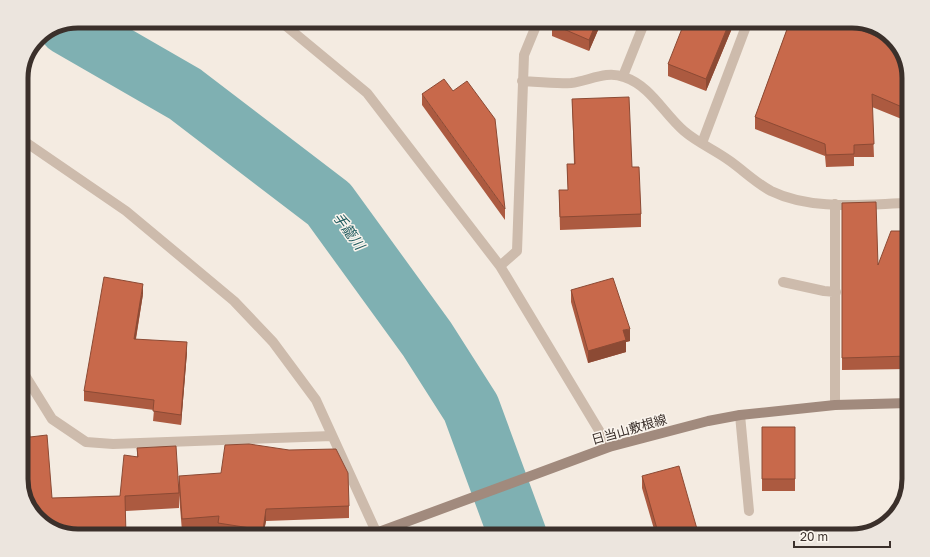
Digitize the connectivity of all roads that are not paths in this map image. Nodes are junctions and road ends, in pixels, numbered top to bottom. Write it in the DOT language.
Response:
graph roads {
  1 [pos="288,28"];
  2 [pos="535,28"];
  3 [pos="642,28"];
  4 [pos="745,28"];
  5 [pos="623,76"];
  6 [pos="522,81"];
  7 [pos="702,143"];
  8 [pos="28,144"];
  9 [pos="902,203"];
  10 [pos="835,204"];
  11 [pos="500,266"];
  12 [pos="783,282"];
  13 [pos="836,292"];
  14 [pos="28,380"];
  15 [pos="902,403"];
  16 [pos="835,405"];
  17 [pos="740,414"];
  18 [pos="332,436"];
  19 [pos="609,447"];
  20 [pos="749,512"];
  21 [pos="371,529"];
  22 [pos="388,529"];
  1 -- 11 [label="street"];
  2 -- 6 [label="street"];
  3 -- 5 [label="street"];
  4 -- 7 [label="street"];
  5 -- 6 [label="street"];
  5 -- 7 [label="street"];
  6 -- 11 [label="street"];
  7 -- 10 [label="street"];
  8 -- 18 [label="street"];
  9 -- 10 [label="street"];
  10 -- 13 [label="street"];
  11 -- 19 [label="street"];
  12 -- 13 [label="street"];
  13 -- 16 [label="street"];
  14 -- 18 [label="street"];
  15 -- 16 [label="main road, 日当山敷根線"];
  16 -- 17 [label="main road, 日当山敷根線"];
  17 -- 19 [label="main road, 日当山敷根線"];
  17 -- 20 [label="street"];
  18 -- 21 [label="street"];
  19 -- 22 [label="main road, 日当山敷根線"];
}
